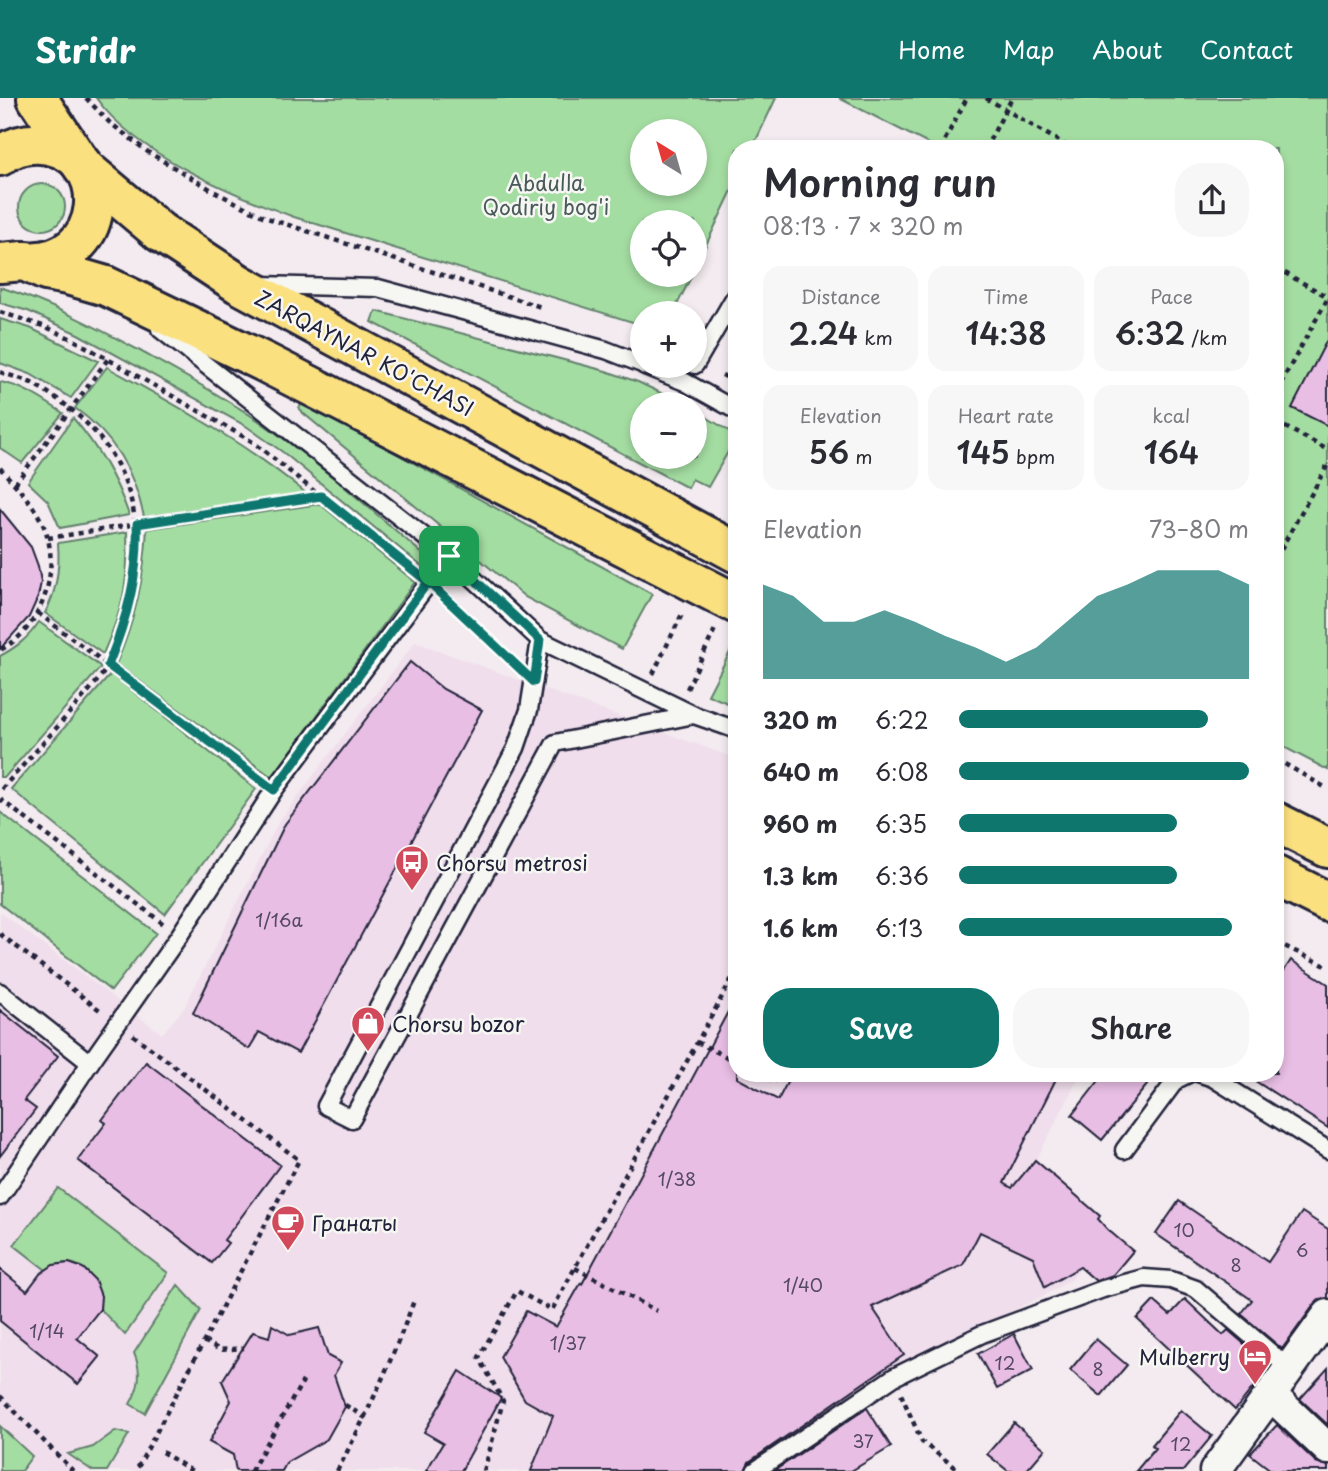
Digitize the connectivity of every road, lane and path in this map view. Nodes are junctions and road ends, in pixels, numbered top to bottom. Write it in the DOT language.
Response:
graph roads {
  1 [pos="37,98"];
  2 [pos="86,98"];
  3 [pos="967,98"];
  4 [pos="986,98"];
  5 [pos="1012,98"];
  6 [pos="1007,110"];
  7 [pos="945,140"];
  8 [pos="990,140"];
  9 [pos="1057,140"];
  10 [pos="0,156"];
  11 [pos="83,167"];
  12 [pos="8,258"];
  13 [pos="1284,273"];
  14 [pos="239,284"];
  15 [pos="106,286"];
  16 [pos="1328,298"];
  17 [pos="728,308"];
  18 [pos="548,310"];
  19 [pos="0,312"];
  20 [pos="707,343"];
  21 [pos="108,359"];
  22 [pos="630,359"];
  23 [pos="0,372"];
  24 [pos="675,378"];
  25 [pos="687,378"];
  26 [pos="1284,378"];
  27 [pos="685,382"];
  28 [pos="728,406"];
  29 [pos="71,409"];
  30 [pos="1284,426"];
  31 [pos="1328,450"];
  32 [pos="1328,464"];
  33 [pos="0,468"];
  34 [pos="15,484"];
  35 [pos="321,496"];
  36 [pos="137,524"];
  37 [pos="48,538"];
  38 [pos="1284,544"];
  39 [pos="728,548"];
  40 [pos="449,556"];
  41 [pos="428,582"];
  42 [pos="683,612"];
  43 [pos="38,613"];
  44 [pos="727,615"];
  45 [pos="540,640"];
  46 [pos="0,650"];
  47 [pos="108,665"];
  48 [pos="534,682"];
  49 [pos="645,690"];
  50 [pos="679,707"];
  51 [pos="694,715"];
  52 [pos="728,727"];
  53 [pos="513,754"];
  54 [pos="1284,764"];
  55 [pos="540,768"];
  56 [pos="1328,789"];
  57 [pos="274,790"];
  58 [pos="0,791"];
  59 [pos="0,799"];
  60 [pos="1284,826"];
  61 [pos="1328,848"];
  62 [pos="1284,880"];
  63 [pos="1328,902"];
  64 [pos="0,934"];
  65 [pos="179,936"];
  66 [pos="1284,946"];
  67 [pos="1328,967"];
  68 [pos="728,985"];
  69 [pos="0,992"];
  70 [pos="118,1023"];
  71 [pos="697,1042"];
  72 [pos="728,1058"];
  73 [pos="90,1063"];
  74 [pos="1175,1082"];
  75 [pos="1219,1082"];
  76 [pos="1124,1150"];
  77 [pos="1328,1150"];
  78 [pos="0,1197"];
  79 [pos="575,1268"];
  80 [pos="415,1298"];
  81 [pos="657,1311"];
  82 [pos="1328,1315"];
  83 [pos="204,1341"];
  84 [pos="244,1348"];
  85 [pos="1290,1369"];
  86 [pos="894,1377"];
  87 [pos="303,1381"];
  88 [pos="0,1396"];
  89 [pos="1272,1396"];
  90 [pos="345,1405"];
  91 [pos="366,1418"];
  92 [pos="1328,1449"];
  93 [pos="162,1452"];
  94 [pos="73,1471"];
  95 [pos="136,1471"];
  96 [pos="192,1471"];
  97 [pos="251,1471"];
  98 [pos="337,1471"];
  99 [pos="484,1471"];
  100 [pos="755,1471"];
  101 [pos="960,1471"];
  102 [pos="1215,1471"];
  1 -- 11 [label="main road, ZARQAYNAR KO'CHASI"];
  2 -- 18 [label="path"];
  3 -- 7 [label="path"];
  4 -- 6 [label="path"];
  5 -- 6 [label="path"];
  6 -- 8 [label="path"];
  6 -- 9 [label="path"];
  10 -- 11 [label="main road"];
  11 -- 12 [label="main road"];
  11 -- 14 [label="main road, ZARQAYNAR KO'CHASI"];
  12 -- 15 [label="main road"];
  13 -- 16 [label="path"];
  14 -- 22 [label="lane"];
  14 -- 39 [label="main road, ZARQAYNAR KO'CHASI"];
  15 -- 40 [label="lane"];
  15 -- 44 [label="main road"];
  16 -- 26 [label="path"];
  17 -- 20 [label="lane"];
  19 -- 21 [label="path"];
  21 -- 29 [label="path"];
  21 -- 35 [label="path"];
  23 -- 29 [label="path"];
  24 -- 27 [label="lane"];
  25 -- 27 [label="lane"];
  27 -- 28 [label="lane"];
  29 -- 34 [label="path"];
  29 -- 36 [label="path"];
  30 -- 31 [label="path"];
  32 -- 38 [label="path"];
  33 -- 34 [label="path"];
  34 -- 37 [label="path"];
  35 -- 36 [label="path"];
  35 -- 41 [label="path"];
  36 -- 37 [label="path"];
  36 -- 47 [label="path"];
  37 -- 43 [label="path"];
  40 -- 41 [label="lane"];
  40 -- 45 [label="lane"];
  41 -- 48 [label="path"];
  41 -- 57 [label="lane"];
  42 -- 49 [label="path"];
  43 -- 46 [label="path"];
  43 -- 47 [label="path"];
  44 -- 50 [label="path"];
  45 -- 48 [label="lane"];
  45 -- 49 [label="lane"];
  47 -- 57 [label="path"];
  47 -- 58 [label="path"];
  48 -- 53 [label="lane"];
  49 -- 50 [label="lane"];
  50 -- 51 [label="lane"];
  51 -- 52 [label="lane"];
  51 -- 55 [label="lane"];
  53 -- 55 [label="lane"];
  53 -- 55 [label="lane"];
  54 -- 56 [label="path"];
  57 -- 65 [label="lane"];
  59 -- 65 [label="path"];
  60 -- 61 [label="main road"];
  62 -- 63 [label="main road"];
  64 -- 70 [label="path"];
  65 -- 70 [label="lane"];
  66 -- 67 [label="path"];
  68 -- 71 [label="path"];
  69 -- 73 [label="lane"];
  70 -- 73 [label="lane"];
  70 -- 83 [label="path"];
  71 -- 72 [label="path"];
  71 -- 79 [label="path"];
  73 -- 78 [label="lane"];
  74 -- 76 [label="lane"];
  75 -- 77 [label="lane"];
  79 -- 81 [label="path"];
  79 -- 99 [label="path"];
  80 -- 91 [label="path"];
  82 -- 85 [label="street"];
  83 -- 84 [label="path"];
  83 -- 95 [label="path"];
  85 -- 86 [label="lane"];
  85 -- 89 [label="street"];
  86 -- 100 [label="lane"];
  86 -- 101 [label="path"];
  87 -- 97 [label="path"];
  88 -- 94 [label="path"];
  89 -- 92 [label="street"];
  89 -- 102 [label="street"];
  90 -- 91 [label="path"];
  91 -- 98 [label="path"];
  93 -- 96 [label="path"];
}
